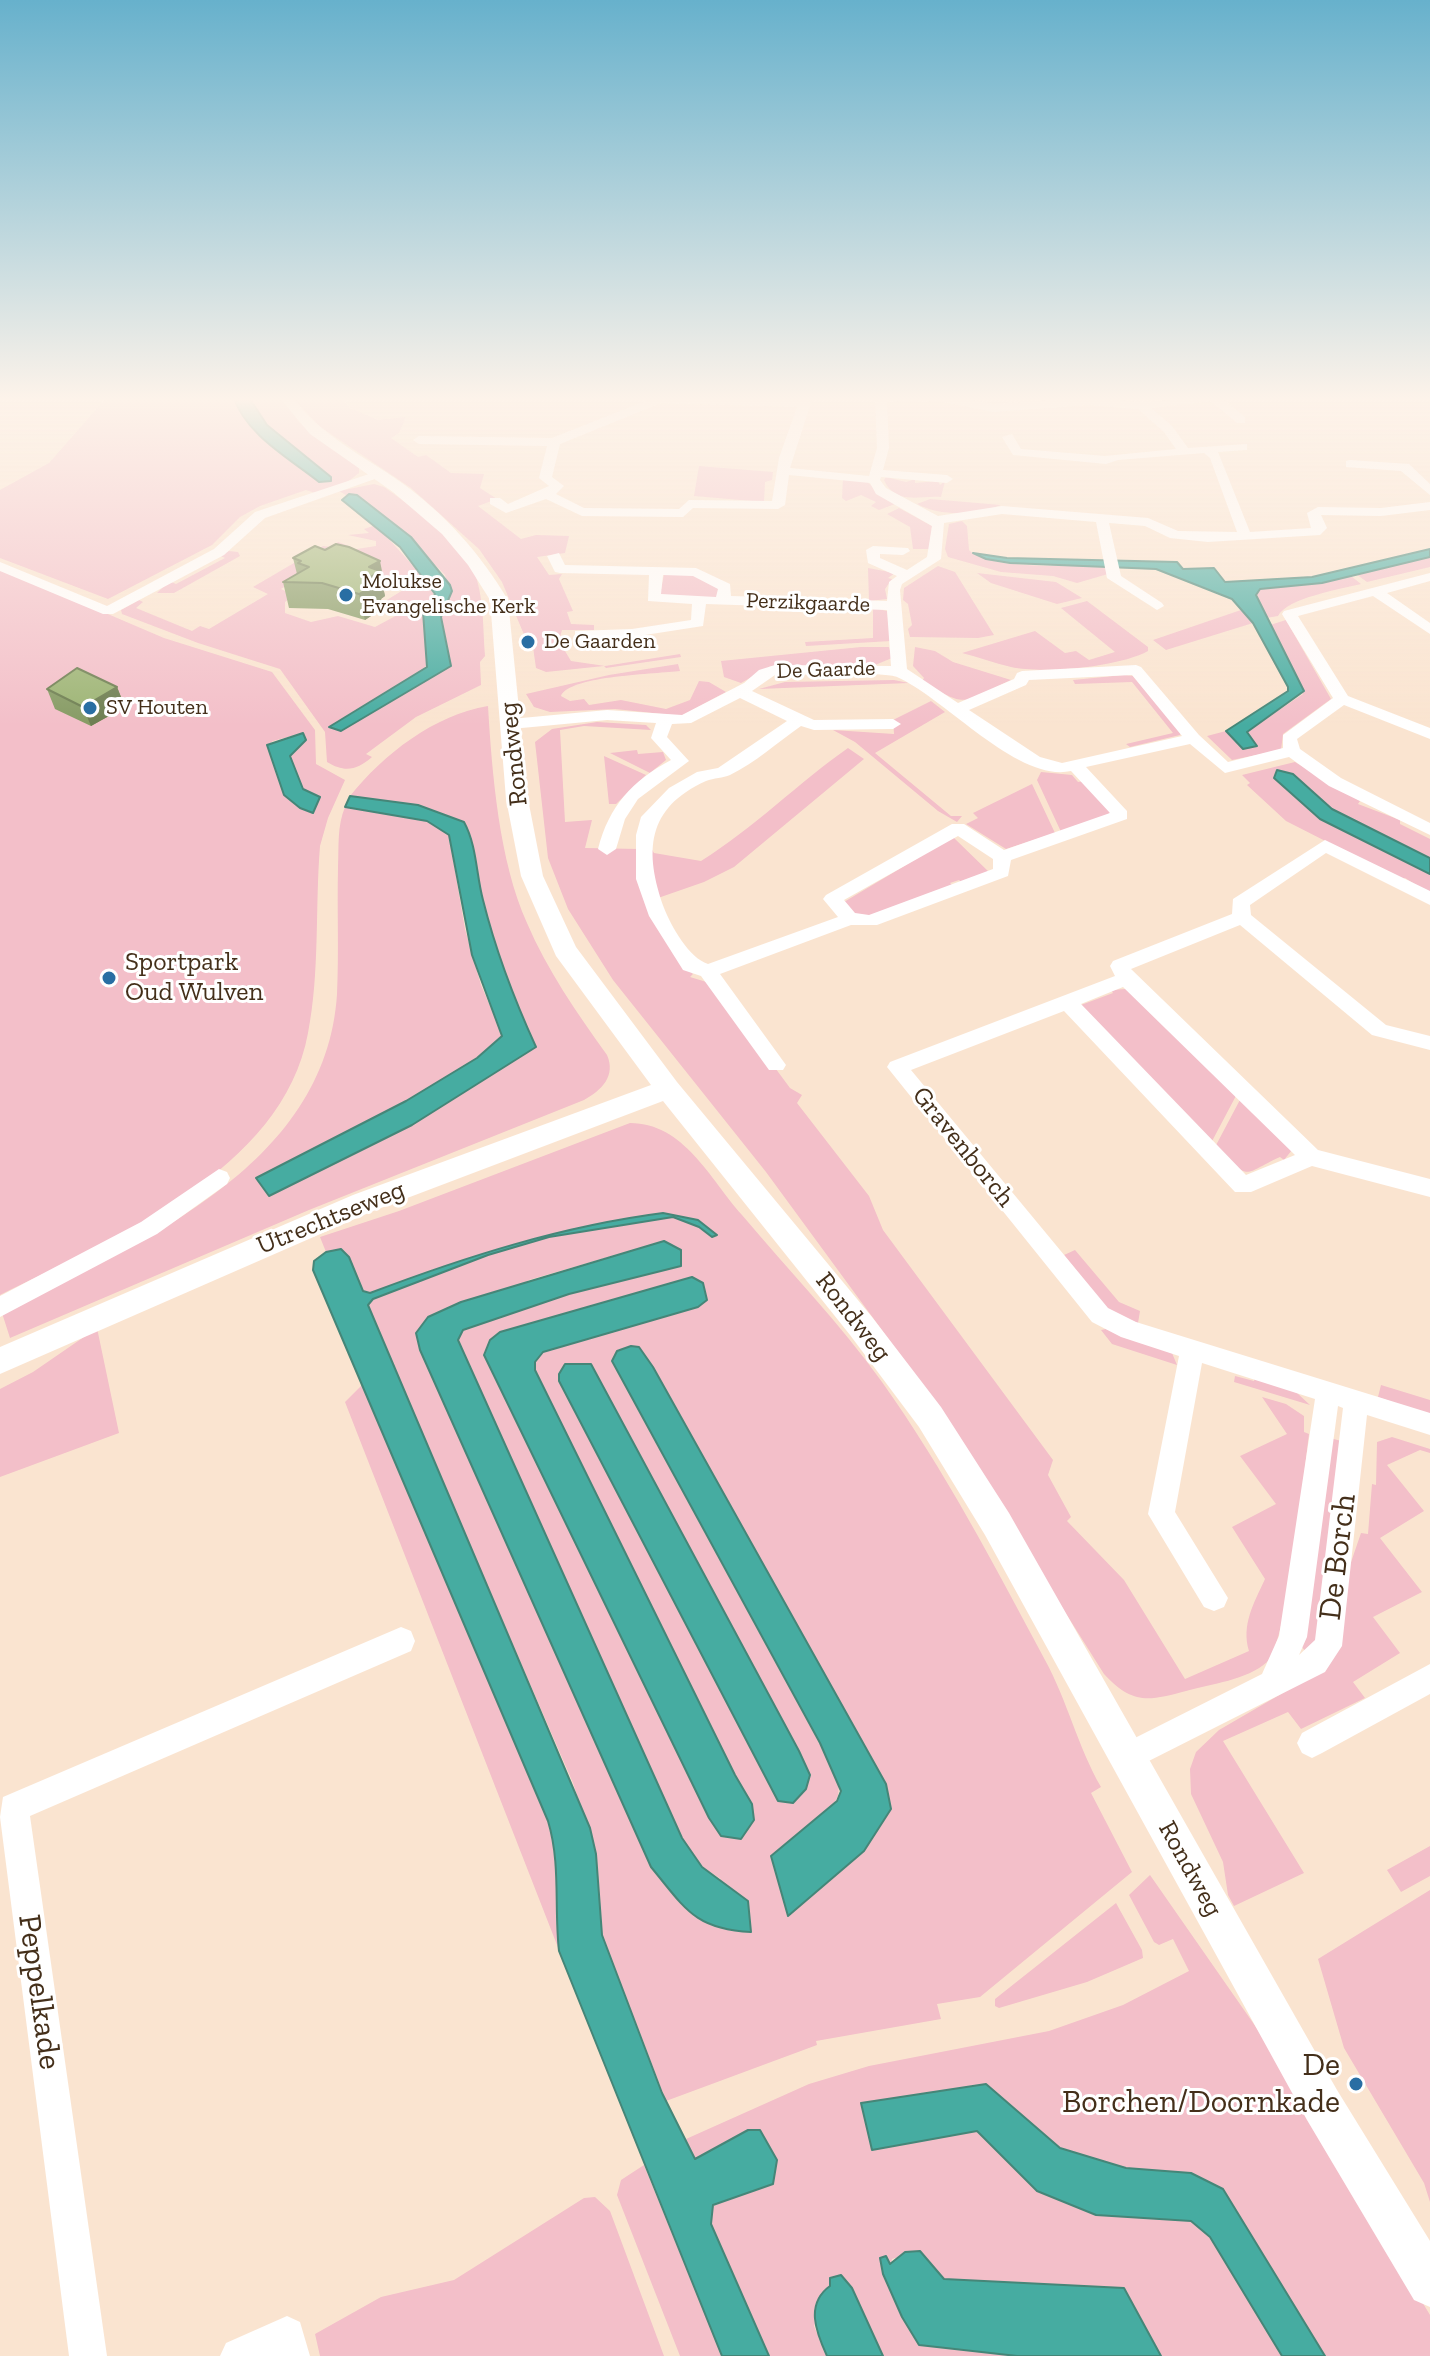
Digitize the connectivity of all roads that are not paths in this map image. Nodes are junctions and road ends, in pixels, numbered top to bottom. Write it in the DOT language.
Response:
graph roads {
  1 [pos="287,506"];
  2 [pos="422,506"];
  3 [pos="570,506"];
  4 [pos="688,506"];
  5 [pos="909,506"];
  6 [pos="1234,506"];
  7 [pos="1430,506"];
  8 [pos="1102,519"];
  9 [pos="936,520"];
  10 [pos="1245,537"];
  11 [pos="903,551"];
  12 [pos="554,556"];
  13 [pos="0,566"];
  14 [pos="657,570"];
  15 [pos="907,575"];
  16 [pos="1430,577"];
  17 [pos="1375,591"];
  18 [pos="662,599"];
  19 [pos="699,600"];
  20 [pos="723,600"];
  21 [pos="894,606"];
  22 [pos="1157,606"];
  23 [pos="659,629"];
  24 [pos="1430,630"];
  25 [pos="580,634"];
  26 [pos="899,671"];
  27 [pos="744,688"];
  28 [pos="1342,699"];
  29 [pos="958,709"];
  30 [pos="665,721"];
  31 [pos="798,721"];
  32 [pos="511,724"];
  33 [pos="893,724"];
  34 [pos="1430,734"];
  35 [pos="1193,738"];
  36 [pos="1292,751"];
  37 [pos="1077,767"];
  38 [pos="1430,830"];
  39 [pos="607,849"];
  40 [pos="1002,857"];
  41 [pos="1430,899"];
  42 [pos="1242,917"];
  43 [pos="850,919"];
  44 [pos="708,971"];
  45 [pos="1126,979"];
  46 [pos="1066,1001"];
  47 [pos="1430,1043"];
  48 [pos="776,1065"];
  49 [pos="668,1089"];
  50 [pos="1311,1157"];
  51 [pos="219,1178"];
  52 [pos="1430,1188"];
  53 [pos="0,1307"];
  54 [pos="1193,1348"];
  55 [pos="0,1361"];
  56 [pos="1328,1392"];
  57 [pos="1356,1400"];
  58 [pos="1430,1424"];
  59 [pos="1214,1598"];
  60 [pos="401,1641"];
  61 [pos="1430,1678"];
  62 [pos="1272,1683"];
  63 [pos="1312,1743"];
  64 [pos="1127,1757"];
  65 [pos="1430,2284"];
  66 [pos="88,2356"];
  67 [pos="239,2356"];
  68 [pos="291,2356"];
  1 -- 13 [label="street"];
  2 -- 32 [label="main road, Rondweg"];
  3 -- 4 [label="street"];
  5 -- 9 [label="street"];
  6 -- 10 [label="street"];
  7 -- 10 [label="street"];
  8 -- 9 [label="street"];
  8 -- 10 [label="street"];
  8 -- 22 [label="street"];
  9 -- 15 [label="street"];
  11 -- 15 [label="street"];
  12 -- 14 [label="street, Perzikgaarde"];
  14 -- 18 [label="street"];
  14 -- 20 [label="street, Perzikgaarde"];
  15 -- 21 [label="street"];
  16 -- 17 [label="street"];
  17 -- 24 [label="street"];
  17 -- 28 [label="street"];
  18 -- 19 [label="street, Perzikgaarde"];
  18 -- 23 [label="street"];
  19 -- 20 [label="street, Perzikgaarde"];
  19 -- 23 [label="street"];
  20 -- 21 [label="street, Perzikgaarde"];
  21 -- 26 [label="street"];
  23 -- 25 [label="street"];
  26 -- 27 [label="street, De Gaarde"];
  26 -- 29 [label="street"];
  27 -- 30 [label="street, De Gaarde"];
  27 -- 31 [label="street"];
  28 -- 34 [label="street"];
  28 -- 36 [label="street"];
  29 -- 35 [label="street"];
  29 -- 37 [label="street"];
  30 -- 32 [label="street, De Gaarde"];
  30 -- 39 [label="street"];
  31 -- 33 [label="street"];
  31 -- 44 [label="street"];
  32 -- 49 [label="main road, Rondweg"];
  35 -- 36 [label="street"];
  35 -- 37 [label="street"];
  36 -- 38 [label="street"];
  37 -- 40 [label="street"];
  40 -- 43 [label="street"];
  40 -- 43 [label="street"];
  41 -- 42 [label="street"];
  42 -- 45 [label="street"];
  42 -- 47 [label="street"];
  43 -- 44 [label="street"];
  44 -- 48 [label="street"];
  45 -- 46 [label="street, Gravenborch"];
  45 -- 50 [label="street"];
  46 -- 50 [label="street"];
  46 -- 54 [label="street, Gravenborch"];
  49 -- 55 [label="main road, Utrechtseweg"];
  49 -- 64 [label="main road, Rondweg"];
  50 -- 52 [label="street"];
  51 -- 53 [label="street"];
  54 -- 56 [label="street, Gravenborch"];
  54 -- 59 [label="street"];
  56 -- 57 [label="street, Gravenborch"];
  56 -- 62 [label="street, De Borch"];
  57 -- 58 [label="street, Gravenborch"];
  57 -- 62 [label="street, De Borch"];
  60 -- 66 [label="street, Peppelkade"];
  61 -- 63 [label="street"];
  62 -- 64 [label="street, De Borch"];
  64 -- 65 [label="main road, Rondweg"];
  67 -- 68 [label="street"];
}
